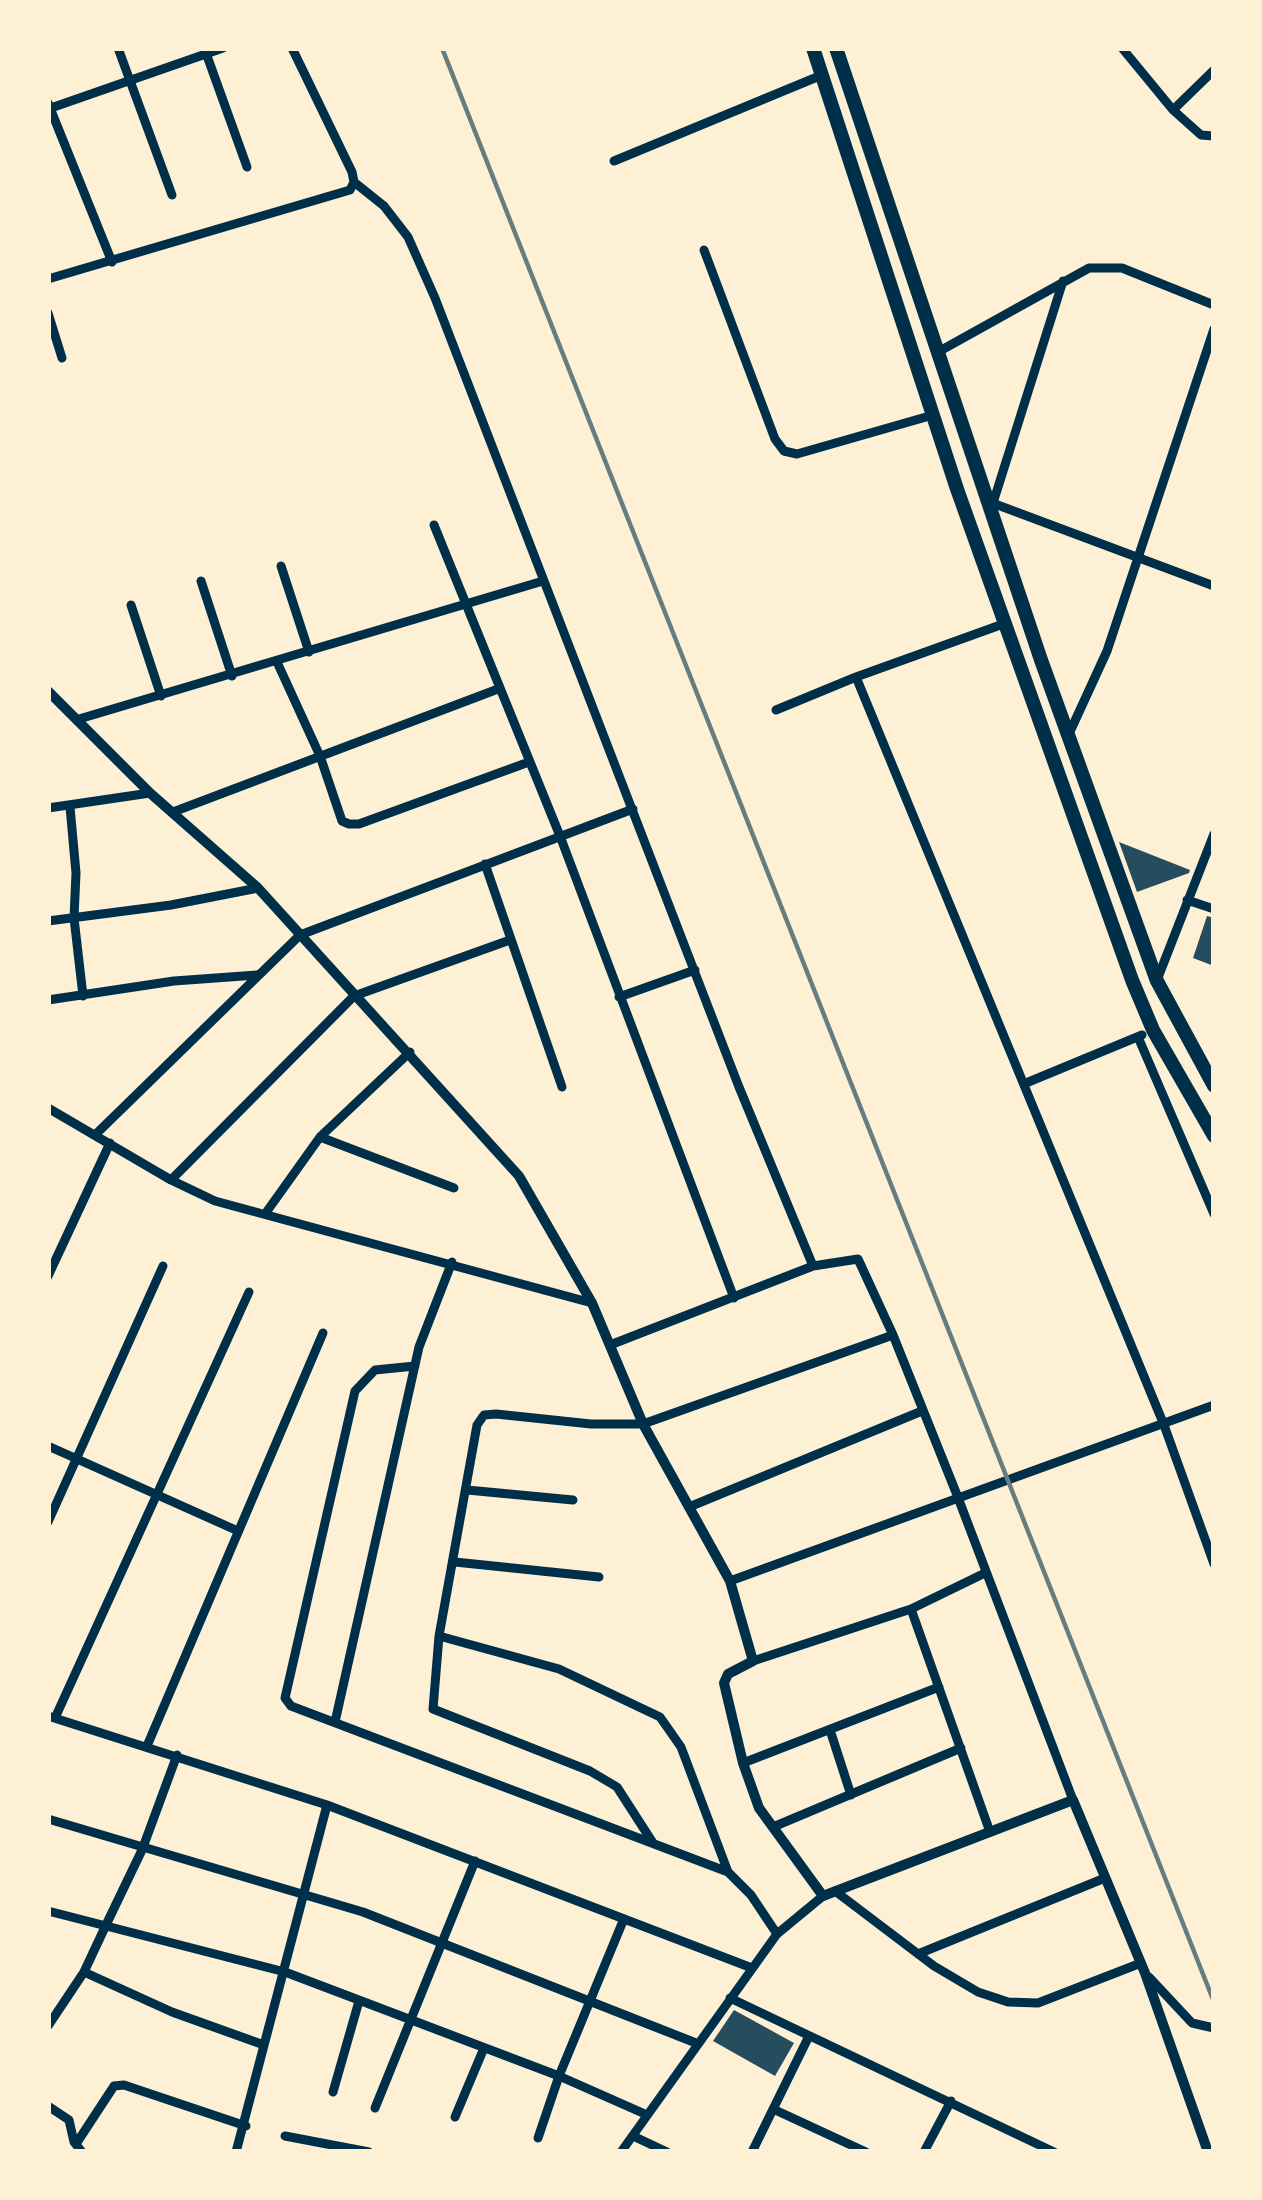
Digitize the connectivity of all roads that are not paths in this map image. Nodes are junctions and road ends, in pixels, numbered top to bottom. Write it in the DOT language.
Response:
graph roads {
  1 [pos="118,48"];
  2 [pos="223,48"];
  3 [pos="292,48"];
  4 [pos="813,48"];
  5 [pos="836,48"];
  6 [pos="1122,48"];
  7 [pos="205,51"];
  8 [pos="1214,70"];
  9 [pos="822,75"];
  10 [pos="130,80"];
  11 [pos="49,107"];
  12 [pos="1173,110"];
  13 [pos="1214,136"];
  14 [pos="614,161"];
  15 [pos="247,167"];
  16 [pos="354,182"];
  17 [pos="172,195"];
  18 [pos="704,250"];
  19 [pos="112,262"];
  20 [pos="48,279"];
  21 [pos="1063,280"];
  22 [pos="1214,305"];
  23 [pos="48,313"];
  24 [pos="1214,329"];
  25 [pos="938,352"];
  26 [pos="62,358"];
  27 [pos="933,415"];
  28 [pos="990,502"];
  29 [pos="434,525"];
  30 [pos="1138,559"];
  31 [pos="280,566"];
  32 [pos="201,581"];
  33 [pos="543,581"];
  34 [pos="1214,586"];
  35 [pos="131,604"];
  36 [pos="467,607"];
  37 [pos="1006,623"];
  38 [pos="309,652"];
  39 [pos="277,662"];
  40 [pos="232,676"];
  41 [pos="856,677"];
  42 [pos="498,688"];
  43 [pos="48,691"];
  44 [pos="161,696"];
  45 [pos="776,710"];
  46 [pos="79,719"];
  47 [pos="1068,736"];
  48 [pos="320,756"];
  49 [pos="529,762"];
  50 [pos="150,793"];
  51 [pos="70,807"];
  52 [pos="48,808"];
  53 [pos="633,809"];
  54 [pos="172,812"];
  55 [pos="1214,834"];
  56 [pos="560,836"];
  57 [pos="485,864"];
  58 [pos="258,888"];
  59 [pos="1186,900"];
  60 [pos="1214,909"];
  61 [pos="74,918"];
  62 [pos="48,921"];
  63 [pos="300,935"];
  64 [pos="510,940"];
  65 [pos="695,970"];
  66 [pos="258,975"];
  67 [pos="1157,981"];
  68 [pos="82,996"];
  69 [pos="354,996"];
  70 [pos="619,997"];
  71 [pos="48,1000"];
  72 [pos="1145,1033"];
  73 [pos="410,1052"];
  74 [pos="1026,1083"];
  75 [pos="1214,1085"];
  76 [pos="562,1087"];
  77 [pos="48,1108"];
  78 [pos="95,1136"];
  79 [pos="320,1136"];
  80 [pos="1214,1136"];
  81 [pos="110,1143"];
  82 [pos="171,1180"];
  83 [pos="454,1188"];
  84 [pos="265,1214"];
  85 [pos="1214,1214"];
  86 [pos="452,1262"];
  87 [pos="163,1266"];
  88 [pos="813,1266"];
  89 [pos="48,1276"];
  90 [pos="249,1292"];
  91 [pos="734,1298"];
  92 [pos="592,1303"];
  93 [pos="322,1333"];
  94 [pos="893,1335"];
  95 [pos="610,1346"];
  96 [pos="415,1366"];
  97 [pos="1214,1405"];
  98 [pos="922,1411"];
  99 [pos="643,1424"];
  100 [pos="1164,1425"];
  101 [pos="48,1446"];
  102 [pos="78,1460"];
  103 [pos="467,1490"];
  104 [pos="957,1496"];
  105 [pos="157,1497"];
  106 [pos="573,1500"];
  107 [pos="689,1507"];
  108 [pos="48,1522"];
  109 [pos="238,1531"];
  110 [pos="455,1562"];
  111 [pos="1214,1564"];
  112 [pos="986,1573"];
  113 [pos="599,1577"];
  114 [pos="730,1580"];
  115 [pos="911,1609"];
  116 [pos="439,1636"];
  117 [pos="753,1661"];
  118 [pos="939,1687"];
  119 [pos="52,1717"];
  120 [pos="335,1722"];
  121 [pos="830,1730"];
  122 [pos="147,1746"];
  123 [pos="961,1748"];
  124 [pos="177,1755"];
  125 [pos="743,1763"];
  126 [pos="850,1795"];
  127 [pos="1072,1800"];
  128 [pos="327,1805"];
  129 [pos="48,1819"];
  130 [pos="773,1828"];
  131 [pos="990,1832"];
  132 [pos="653,1843"];
  133 [pos="142,1850"];
  134 [pos="475,1861"];
  135 [pos="728,1872"];
  136 [pos="1105,1878"];
  137 [pos="304,1892"];
  138 [pos="825,1896"];
  139 [pos="48,1911"];
  140 [pos="623,1921"];
  141 [pos="106,1925"];
  142 [pos="780,1931"];
  143 [pos="441,1940"];
  144 [pos="918,1954"];
  145 [pos="752,1968"];
  146 [pos="1143,1968"];
  147 [pos="84,1972"];
  148 [pos="285,1972"];
  149 [pos="730,1998"];
  150 [pos="359,2001"];
  151 [pos="589,2001"];
  152 [pos="53,2011"];
  153 [pos="409,2019"];
  154 [pos="48,2026"];
  155 [pos="1214,2029"];
  156 [pos="809,2036"];
  157 [pos="696,2043"];
  158 [pos="265,2045"];
  159 [pos="484,2048"];
  160 [pos="559,2076"];
  161 [pos="333,2092"];
  162 [pos="951,2101"];
  163 [pos="48,2106"];
  164 [pos="375,2108"];
  165 [pos="773,2109"];
  166 [pos="645,2114"];
  167 [pos="455,2117"];
  168 [pos="246,2126"];
  169 [pos="285,2136"];
  170 [pos="633,2136"];
  171 [pos="1022,2137"];
  172 [pos="538,2138"];
  173 [pos="79,2148"];
  174 [pos="236,2152"];
  175 [pos="369,2152"];
  176 [pos="621,2152"];
  177 [pos="667,2152"];
  178 [pos="752,2152"];
  179 [pos="866,2152"];
  180 [pos="923,2152"];
  181 [pos="1014,2152"];
  182 [pos="1054,2152"];
  183 [pos="1208,2152"];
  1 -- 10 [label="street"];
  2 -- 7 [label="street"];
  3 -- 16 [label="street"];
  4 -- 9 [label="main road"];
  5 -- 25 [label="main road"];
  6 -- 12 [label="street"];
  7 -- 10 [label="street"];
  7 -- 15 [label="street"];
  8 -- 12 [label="street"];
  9 -- 14 [label="street"];
  9 -- 27 [label="main road"];
  10 -- 11 [label="street"];
  10 -- 17 [label="street"];
  11 -- 19 [label="street"];
  12 -- 13 [label="street"];
  16 -- 19 [label="street"];
  16 -- 33 [label="street"];
  18 -- 27 [label="street"];
  19 -- 20 [label="street"];
  21 -- 22 [label="street"];
  21 -- 25 [label="street"];
  21 -- 28 [label="street"];
  23 -- 26 [label="street"];
  24 -- 30 [label="street"];
  25 -- 28 [label="main road"];
  27 -- 37 [label="main road"];
  28 -- 30 [label="street"];
  28 -- 47 [label="main road"];
  29 -- 36 [label="street"];
  30 -- 34 [label="street"];
  30 -- 47 [label="street"];
  31 -- 38 [label="street"];
  32 -- 40 [label="street"];
  33 -- 36 [label="street"];
  33 -- 53 [label="street"];
  35 -- 44 [label="street"];
  36 -- 38 [label="street"];
  36 -- 42 [label="street"];
  37 -- 41 [label="street"];
  37 -- 72 [label="main road"];
  38 -- 39 [label="street"];
  39 -- 40 [label="street"];
  39 -- 48 [label="street"];
  40 -- 44 [label="street"];
  41 -- 45 [label="street"];
  41 -- 74 [label="street"];
  42 -- 48 [label="street"];
  42 -- 49 [label="street"];
  43 -- 46 [label="street"];
  44 -- 46 [label="street"];
  46 -- 50 [label="street"];
  47 -- 67 [label="main road"];
  48 -- 49 [label="street"];
  48 -- 54 [label="street"];
  49 -- 56 [label="street"];
  50 -- 51 [label="street"];
  50 -- 54 [label="street"];
  51 -- 52 [label="street"];
  51 -- 61 [label="street"];
  53 -- 56 [label="street"];
  53 -- 65 [label="street"];
  54 -- 58 [label="street"];
  55 -- 59 [label="street"];
  56 -- 57 [label="street"];
  56 -- 70 [label="street"];
  57 -- 63 [label="street"];
  57 -- 64 [label="street"];
  58 -- 61 [label="street"];
  58 -- 63 [label="street"];
  59 -- 60 [label="street"];
  59 -- 67 [label="street"];
  61 -- 62 [label="street"];
  61 -- 68 [label="street"];
  63 -- 66 [label="street"];
  63 -- 69 [label="street"];
  64 -- 69 [label="street"];
  64 -- 76 [label="street"];
  65 -- 70 [label="street"];
  65 -- 88 [label="street"];
  66 -- 68 [label="street"];
  66 -- 78 [label="street"];
  67 -- 75 [label="main road"];
  68 -- 71 [label="street"];
  69 -- 73 [label="street"];
  69 -- 82 [label="street"];
  70 -- 91 [label="street"];
  72 -- 74 [label="street"];
  72 -- 80 [label="main road"];
  72 -- 85 [label="street"];
  73 -- 79 [label="street"];
  73 -- 92 [label="street"];
  74 -- 100 [label="street"];
  77 -- 78 [label="street"];
  78 -- 81 [label="street"];
  79 -- 83 [label="street"];
  79 -- 84 [label="street"];
  81 -- 82 [label="street"];
  81 -- 89 [label="street"];
  82 -- 84 [label="street"];
  84 -- 86 [label="street"];
  86 -- 92 [label="street"];
  86 -- 96 [label="street"];
  87 -- 102 [label="street"];
  88 -- 91 [label="street"];
  88 -- 94 [label="street"];
  90 -- 105 [label="street"];
  91 -- 95 [label="street"];
  92 -- 95 [label="street"];
  93 -- 109 [label="street"];
  94 -- 98 [label="street"];
  94 -- 99 [label="street"];
  95 -- 99 [label="street"];
  96 -- 120 [label="street"];
  96 -- 120 [label="street"];
  97 -- 100 [label="street"];
  98 -- 104 [label="street"];
  98 -- 107 [label="street"];
  99 -- 103 [label="street"];
  99 -- 107 [label="street"];
  100 -- 104 [label="street"];
  100 -- 111 [label="street"];
  101 -- 102 [label="street"];
  102 -- 105 [label="street"];
  102 -- 108 [label="street"];
  103 -- 106 [label="street"];
  103 -- 110 [label="street"];
  104 -- 112 [label="street"];
  104 -- 114 [label="street"];
  105 -- 109 [label="street"];
  105 -- 119 [label="street"];
  107 -- 114 [label="street"];
  109 -- 122 [label="street"];
  110 -- 113 [label="street"];
  110 -- 116 [label="street"];
  112 -- 115 [label="street"];
  112 -- 127 [label="street"];
  114 -- 117 [label="street"];
  115 -- 117 [label="street"];
  115 -- 118 [label="street"];
  116 -- 132 [label="street"];
  116 -- 135 [label="street"];
  117 -- 125 [label="street"];
  118 -- 121 [label="street"];
  118 -- 123 [label="street"];
  119 -- 122 [label="street"];
  120 -- 132 [label="street"];
  121 -- 125 [label="street"];
  121 -- 126 [label="street"];
  122 -- 124 [label="street"];
  123 -- 126 [label="street"];
  123 -- 131 [label="street"];
  124 -- 128 [label="street"];
  124 -- 133 [label="street"];
  125 -- 130 [label="street"];
  126 -- 130 [label="street"];
  127 -- 131 [label="street"];
  127 -- 136 [label="street"];
  128 -- 134 [label="street"];
  128 -- 137 [label="street"];
  129 -- 133 [label="street"];
  130 -- 138 [label="street"];
  131 -- 138 [label="street"];
  132 -- 135 [label="street"];
  133 -- 137 [label="street"];
  133 -- 141 [label="street"];
  134 -- 140 [label="street"];
  134 -- 143 [label="street"];
  135 -- 142 [label="street"];
  136 -- 144 [label="street"];
  136 -- 146 [label="street"];
  137 -- 143 [label="street"];
  137 -- 148 [label="street"];
  138 -- 142 [label="street"];
  138 -- 144 [label="street"];
  139 -- 141 [label="street"];
  140 -- 145 [label="street"];
  140 -- 151 [label="street"];
  141 -- 147 [label="street"];
  141 -- 148 [label="street"];
  142 -- 145 [label="street"];
  143 -- 151 [label="street"];
  143 -- 153 [label="street"];
  144 -- 146 [label="street"];
  145 -- 149 [label="street"];
  146 -- 155 [label="street"];
  146 -- 183 [label="street"];
  147 -- 152 [label="street"];
  147 -- 158 [label="street"];
  148 -- 150 [label="street"];
  148 -- 158 [label="street"];
  149 -- 156 [label="street"];
  149 -- 157 [label="street"];
  150 -- 153 [label="street"];
  150 -- 161 [label="street"];
  151 -- 157 [label="street"];
  151 -- 160 [label="street"];
  152 -- 154 [label="street"];
  153 -- 159 [label="street"];
  153 -- 164 [label="street"];
  156 -- 162 [label="street"];
  156 -- 165 [label="street"];
  157 -- 166 [label="street"];
  158 -- 168 [label="street"];
  159 -- 160 [label="street"];
  159 -- 167 [label="street"];
  160 -- 166 [label="street"];
  160 -- 172 [label="street"];
  162 -- 171 [label="street"];
  162 -- 180 [label="street"];
  163 -- 173 [label="street"];
  165 -- 178 [label="street"];
  165 -- 179 [label="street"];
  166 -- 170 [label="street"];
  168 -- 173 [label="street"];
  168 -- 174 [label="street"];
  169 -- 175 [label="street"];
  170 -- 176 [label="street"];
  170 -- 177 [label="street"];
  171 -- 181 [label="street"];
  171 -- 182 [label="street"];
}
